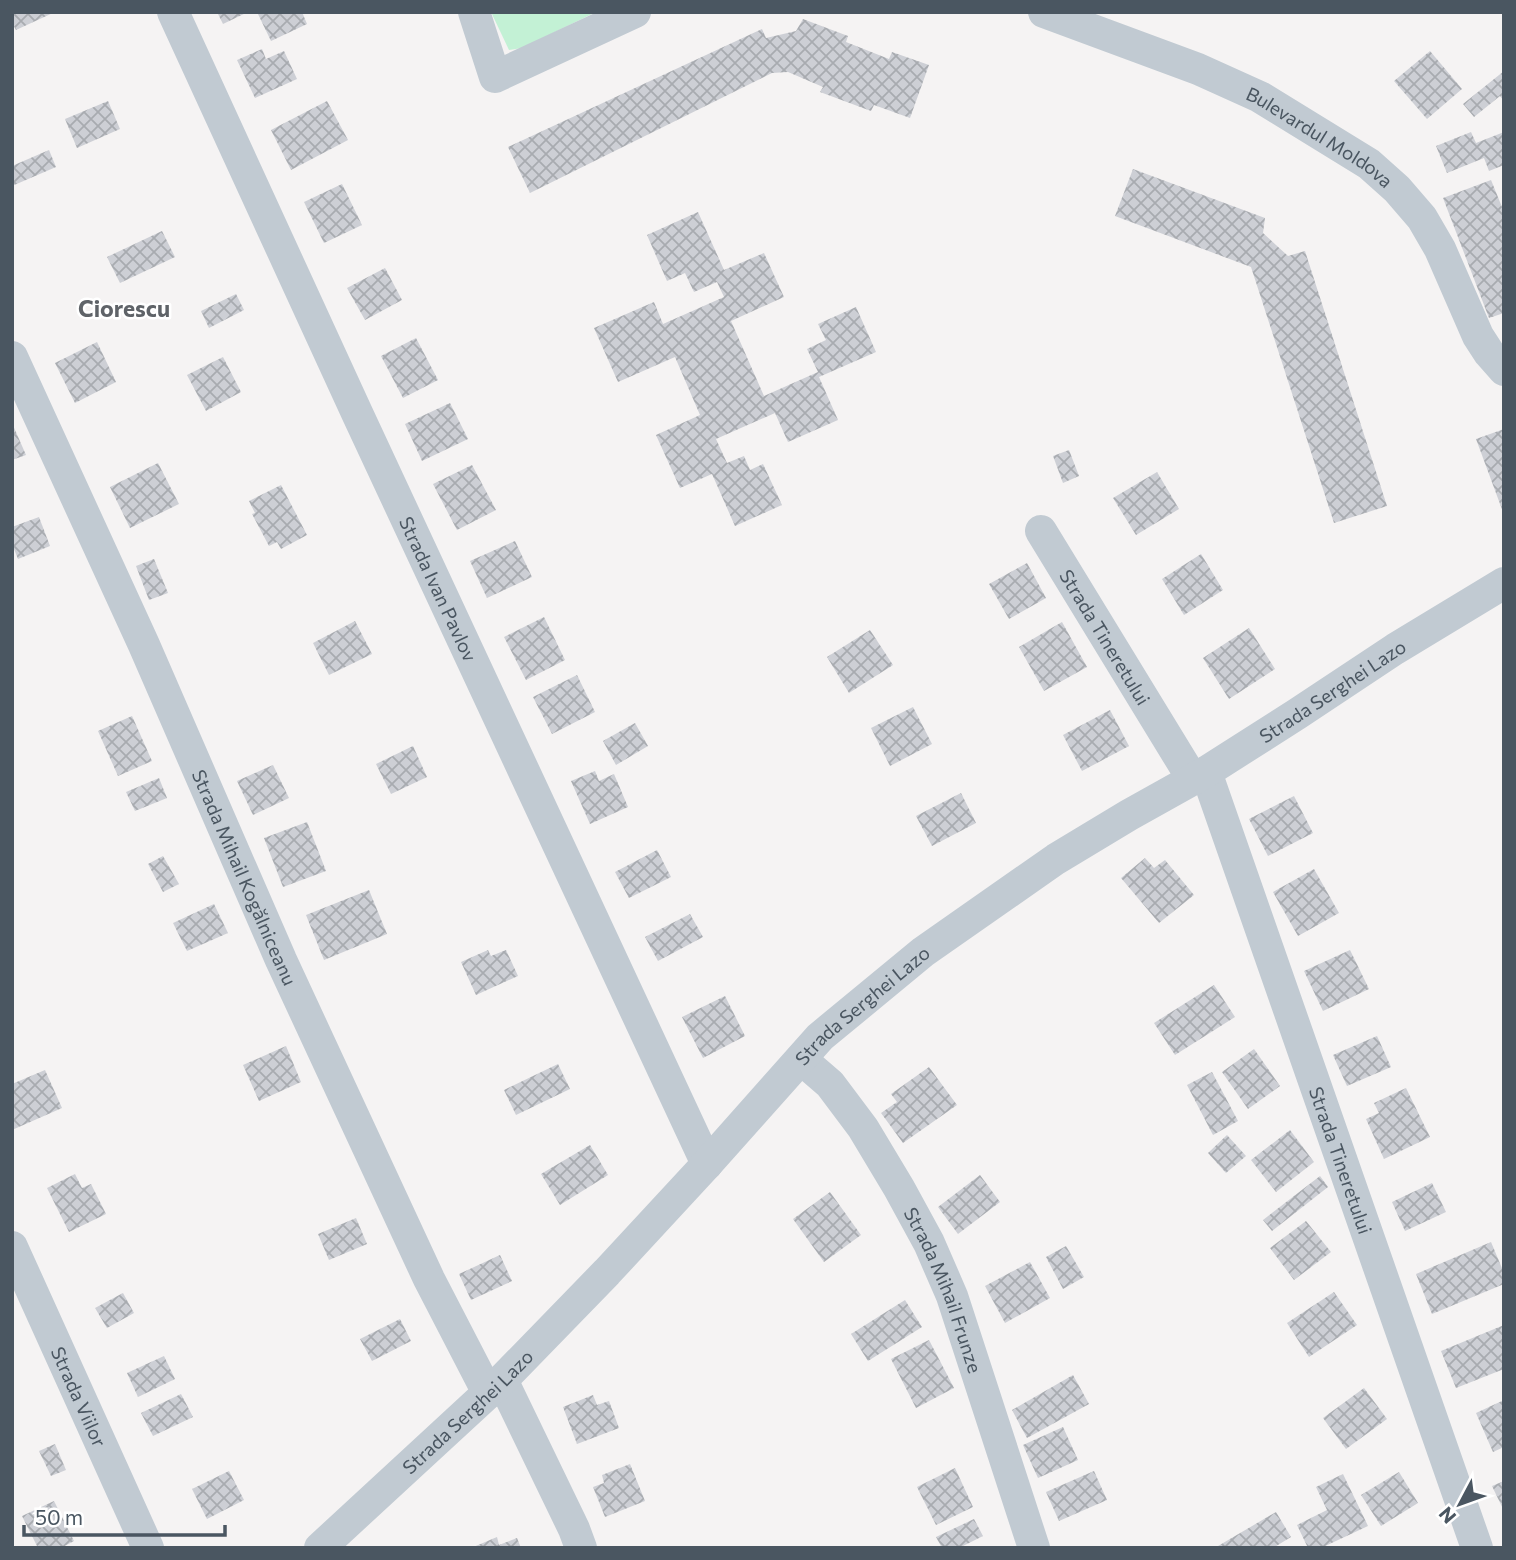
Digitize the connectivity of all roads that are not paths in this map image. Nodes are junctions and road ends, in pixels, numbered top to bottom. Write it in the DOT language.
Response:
graph roads {
  1 [pos="173,12"];
  2 [pos="474,12"];
  3 [pos="635,12"];
  4 [pos="1044,12"];
  5 [pos="12,357"];
  6 [pos="1504,370"];
  7 [pos="1041,531"];
  8 [pos="1504,583"];
  9 [pos="1199,775"];
  10 [pos="801,1059"];
  11 [pos="707,1164"];
  12 [pos="12,1247"];
  13 [pos="495,1386"];
  14 [pos="148,1548"];
  15 [pos="320,1548"];
  16 [pos="581,1548"];
  17 [pos="1034,1548"];
  18 [pos="1477,1548"];
  1 -- 11 [label="street, Strada Ivan Pavlov"];
  2 -- 3 [label="street"];
  4 -- 6 [label="street, Bulevardul Moldova"];
  5 -- 13 [label="street, Strada Mihail Kogălniceanu"];
  7 -- 9 [label="street, Strada Tineretului"];
  8 -- 9 [label="street, Strada Serghei Lazo"];
  9 -- 10 [label="street, Strada Serghei Lazo"];
  9 -- 18 [label="street, Strada Tineretului"];
  10 -- 11 [label="street, Strada Serghei Lazo"];
  10 -- 17 [label="street, Strada Mihail Frunze"];
  11 -- 13 [label="street, Strada Serghei Lazo"];
  12 -- 14 [label="street, Strada Viilor"];
  13 -- 15 [label="street, Strada Serghei Lazo"];
  13 -- 16 [label="street, Strada Mihail Kogălniceanu"];
}
